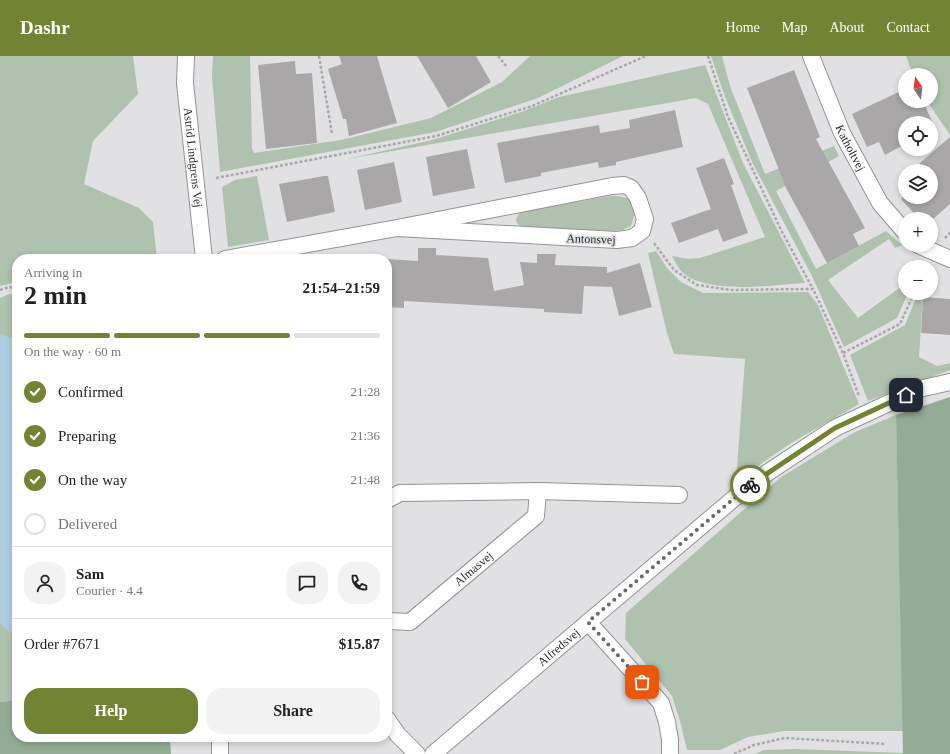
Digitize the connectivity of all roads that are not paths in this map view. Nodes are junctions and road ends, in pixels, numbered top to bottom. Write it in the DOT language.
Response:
graph roads {
  1 [pos="186,56"];
  2 [pos="811,56"];
  3 [pos="898,224"];
  4 [pos="397,228"];
  5 [pos="934,252"];
  6 [pos="203,254"];
  7 [pos="252,254"];
  8 [pos="950,259"];
  9 [pos="950,382"];
  10 [pos="538,492"];
  11 [pos="679,494"];
  12 [pos="392,497"];
  13 [pos="392,622"];
  14 [pos="588,622"];
  15 [pos="392,726"];
  16 [pos="220,742"];
  17 [pos="220,754"];
  18 [pos="417,754"];
  19 [pos="433,754"];
  20 [pos="670,754"];
  1 -- 6 [label="street, Astrid Lindgrens Vej"];
  2 -- 3 [label="street, Katholtvej"];
  4 -- 4 [label="street, Antonsvej"];
  4 -- 7 [label="street, Antonsvej"];
  5 -- 8 [label="street"];
  9 -- 14 [label="street, Alfredsvej"];
  10 -- 11 [label="street"];
  10 -- 12 [label="street"];
  10 -- 13 [label="street, Almasvej"];
  14 -- 19 [label="street, Alfredsvej"];
  14 -- 20 [label="street"];
  15 -- 18 [label="street"];
  16 -- 17 [label="street"];
}
